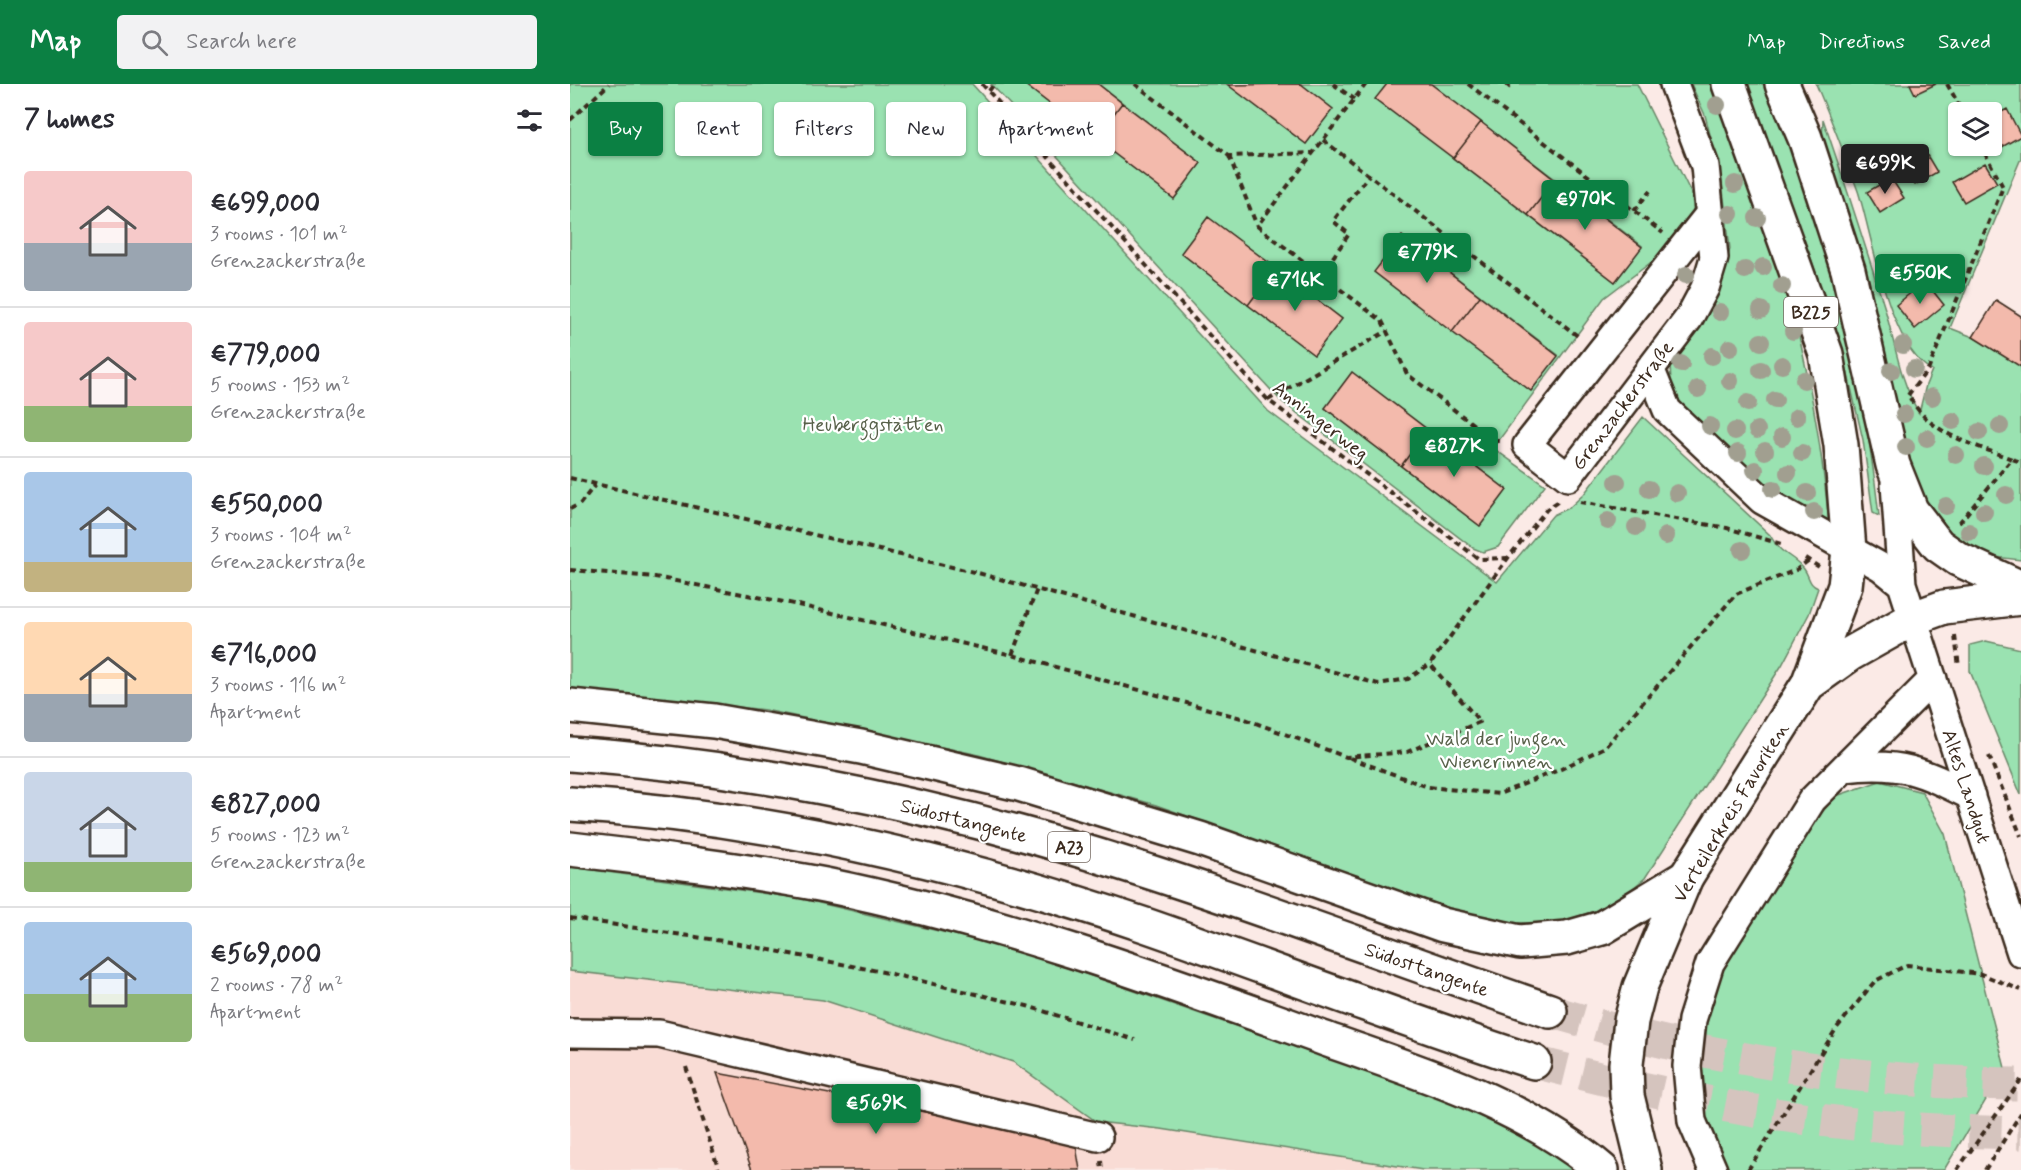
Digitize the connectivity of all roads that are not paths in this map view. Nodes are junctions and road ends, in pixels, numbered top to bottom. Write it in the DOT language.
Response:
graph roads {
  1 [pos="1674,84"];
  2 [pos="1729,84"];
  3 [pos="1782,84"];
  4 [pos="1710,213"];
  5 [pos="1650,368"];
  6 [pos="1893,465"];
  7 [pos="1849,550"];
  8 [pos="1902,584"];
  9 [pos="2021,588"];
  10 [pos="2021,598"];
  11 [pos="1914,618"];
  12 [pos="1933,679"];
  13 [pos="1808,684"];
  14 [pos="570,706"];
  15 [pos="570,754"];
  16 [pos="1844,768"];
  17 [pos="1971,796"];
  18 [pos="570,804"];
  19 [pos="570,849"];
  20 [pos="1686,877"];
  21 [pos="2021,953"];
  22 [pos="1550,1011"];
  23 [pos="570,1033"];
  24 [pos="1534,1062"];
  25 [pos="1098,1137"];
  26 [pos="1602,1170"];
  27 [pos="1645,1170"];
  28 [pos="1713,1170"];
  1 -- 4 [label="street, Grenzackerstraße"];
  2 -- 7 [label="main road, B225"];
  3 -- 6 [label="main road, B225"];
  4 -- 5 [label="street, Grenzackerstraße"];
  4 -- 5 [label="street, Grenzackerstraße"];
  5 -- 7 [label="street"];
  6 -- 8 [label="street"];
  6 -- 9 [label="main road, B225"];
  7 -- 8 [label="street"];
  7 -- 13 [label="main road, B225"];
  8 -- 11 [label="street"];
  10 -- 11 [label="main road, Verteilerkreis Favoriten"];
  11 -- 12 [label="street, Altes Landgut"];
  11 -- 13 [label="main road, Verteilerkreis Favoriten"];
  12 -- 16 [label="street"];
  12 -- 17 [label="street, Altes Landgut"];
  13 -- 20 [label="main road, Verteilerkreis Favoriten"];
  14 -- 20 [label="main road"];
  15 -- 22 [label="main road, Südosttangente / A23"];
  16 -- 17 [label="street"];
  16 -- 28 [label="street"];
  17 -- 21 [label="street, Altes Landgut"];
  18 -- 24 [label="main road"];
  19 -- 26 [label="main road"];
  20 -- 27 [label="main road, Verteilerkreis Favoriten"];
  23 -- 25 [label="street"];
}
